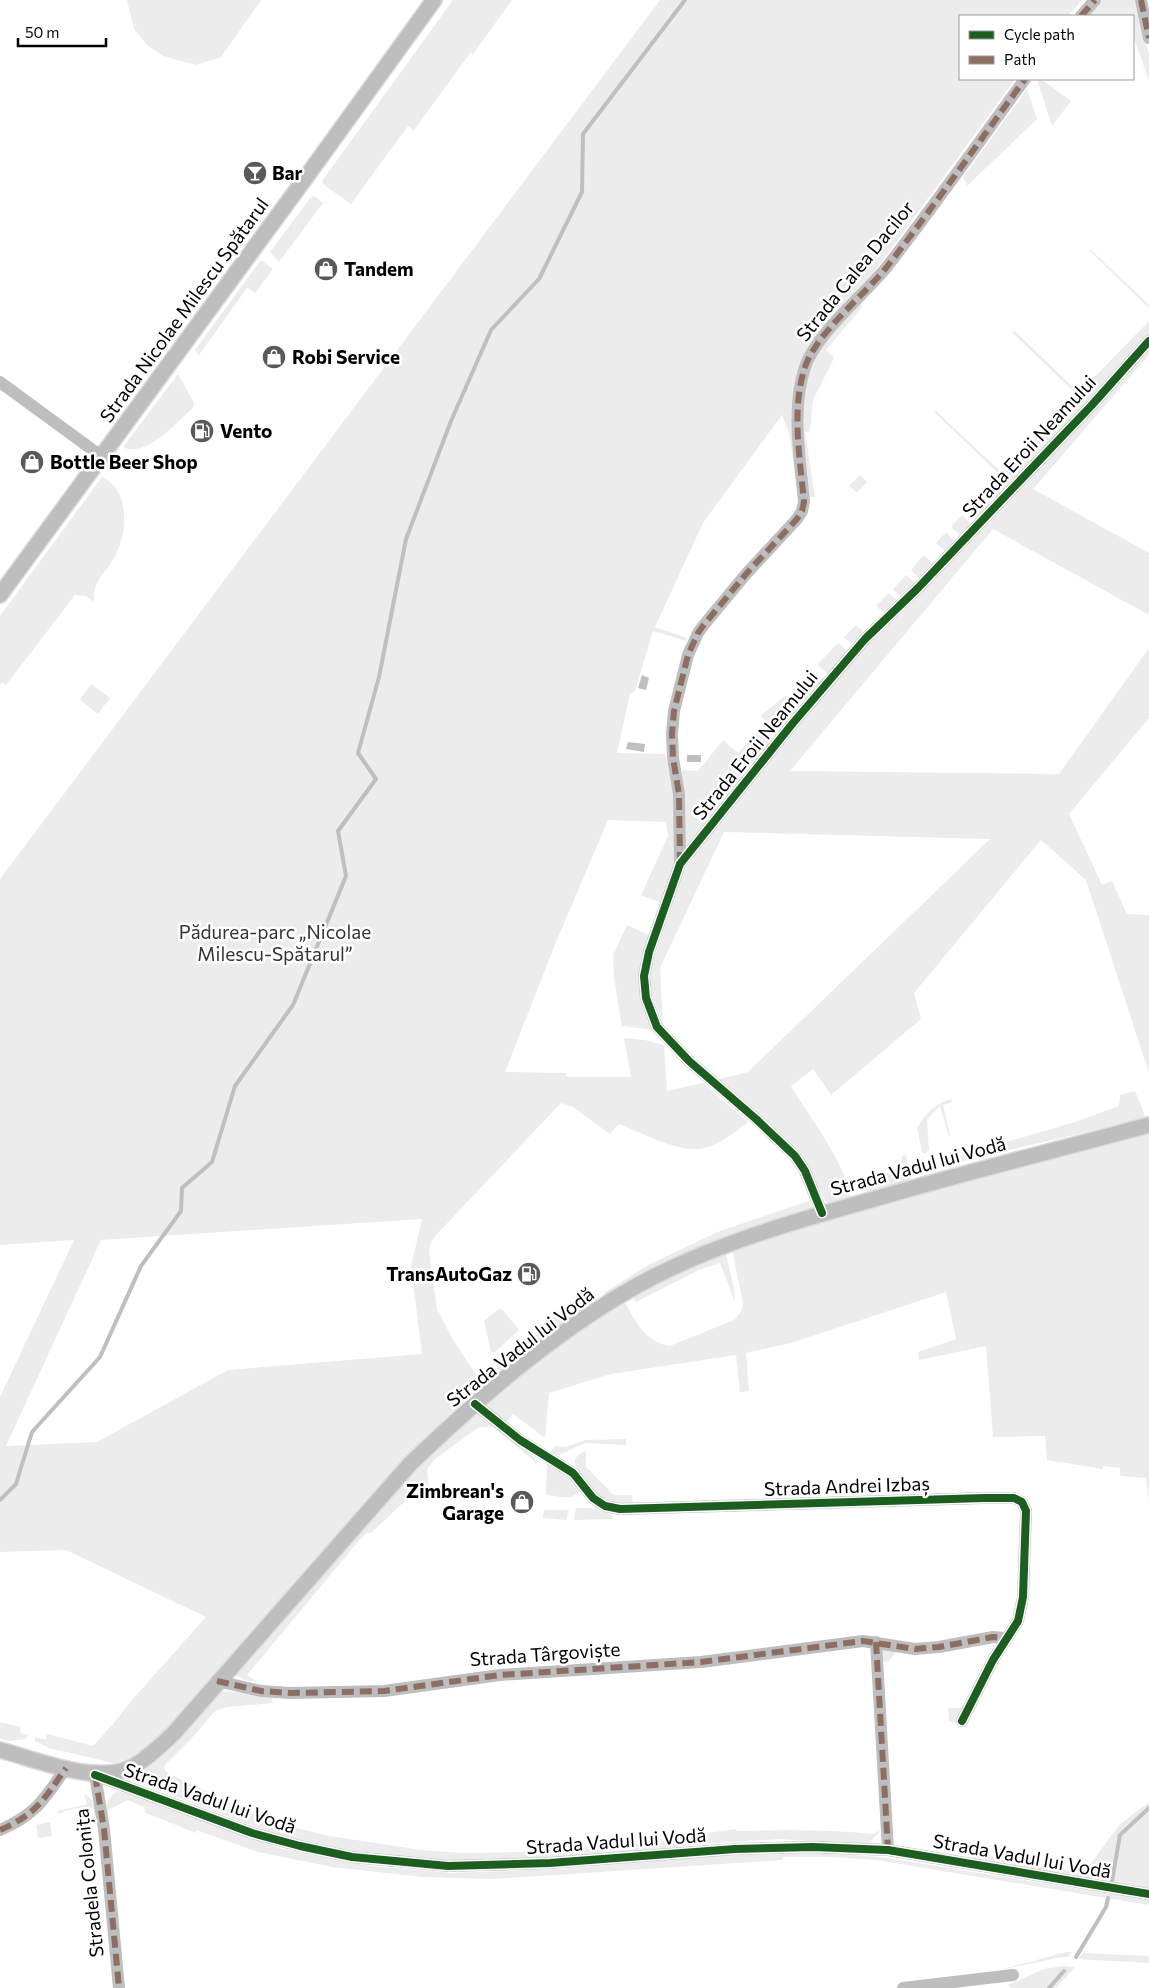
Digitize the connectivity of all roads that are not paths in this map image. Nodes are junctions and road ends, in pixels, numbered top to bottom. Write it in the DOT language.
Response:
graph roads {
  1 [pos="434,0"];
  2 [pos="1095,0"];
  3 [pos="1141,0"];
  4 [pos="1082,15"];
  5 [pos="1149,38"];
  6 [pos="1024,80"];
  7 [pos="1149,341"];
  8 [pos="0,382"];
  9 [pos="101,456"];
  10 [pos="0,595"];
  11 [pos="680,864"];
  12 [pos="1149,1125"];
  13 [pos="822,1213"];
  14 [pos="475,1404"];
  15 [pos="1006,1638"];
  16 [pos="876,1642"];
  17 [pos="217,1681"];
  18 [pos="962,1721"];
  19 [pos="0,1750"];
  20 [pos="66,1768"];
  21 [pos="95,1774"];
  22 [pos="0,1830"];
  23 [pos="888,1850"];
  24 [pos="1149,1894"];
  25 [pos="1012,1976"];
  26 [pos="119,1988"];
  27 [pos="903,1988"];
  1 -- 9 [label="main road, Strada Nicolae Milescu Spătarul"];
  2 -- 4 [label="street"];
  3 -- 5 [label="street"];
  6 -- 11 [label="street, Strada Calea Dacilor"];
  7 -- 11 [label="street, Strada Eroii Neamului"];
  8 -- 9 [label="street"];
  9 -- 10 [label="main road, Strada Nicolae Milescu Spătarul"];
  11 -- 13 [label="street, Strada Eroii Neamului"];
  12 -- 13 [label="main road, Strada Vadul lui Vodă"];
  13 -- 14 [label="main road, Strada Vadul lui Vodă"];
  14 -- 15 [label="street, Strada Andrei Izbaș"];
  14 -- 17 [label="main road, Strada Vadul lui Vodă"];
  15 -- 16 [label="street, Strada Târgoviște"];
  15 -- 18 [label="street, Strada Andrei Izbaș"];
  16 -- 17 [label="street, Strada Târgoviște"];
  16 -- 23 [label="street"];
  17 -- 21 [label="main road, Strada Vadul lui Vodă"];
  19 -- 20 [label="main road, Strada Vadul lui Vodă"];
  20 -- 21 [label="main road, Strada Vadul lui Vodă"];
  20 -- 22 [label="street"];
  21 -- 23 [label="street, Strada Vadul lui Vodă"];
  21 -- 26 [label="street, Stradela Colonița"];
  23 -- 24 [label="street, Strada Vadul lui Vodă"];
  25 -- 27 [label="street"];
}
